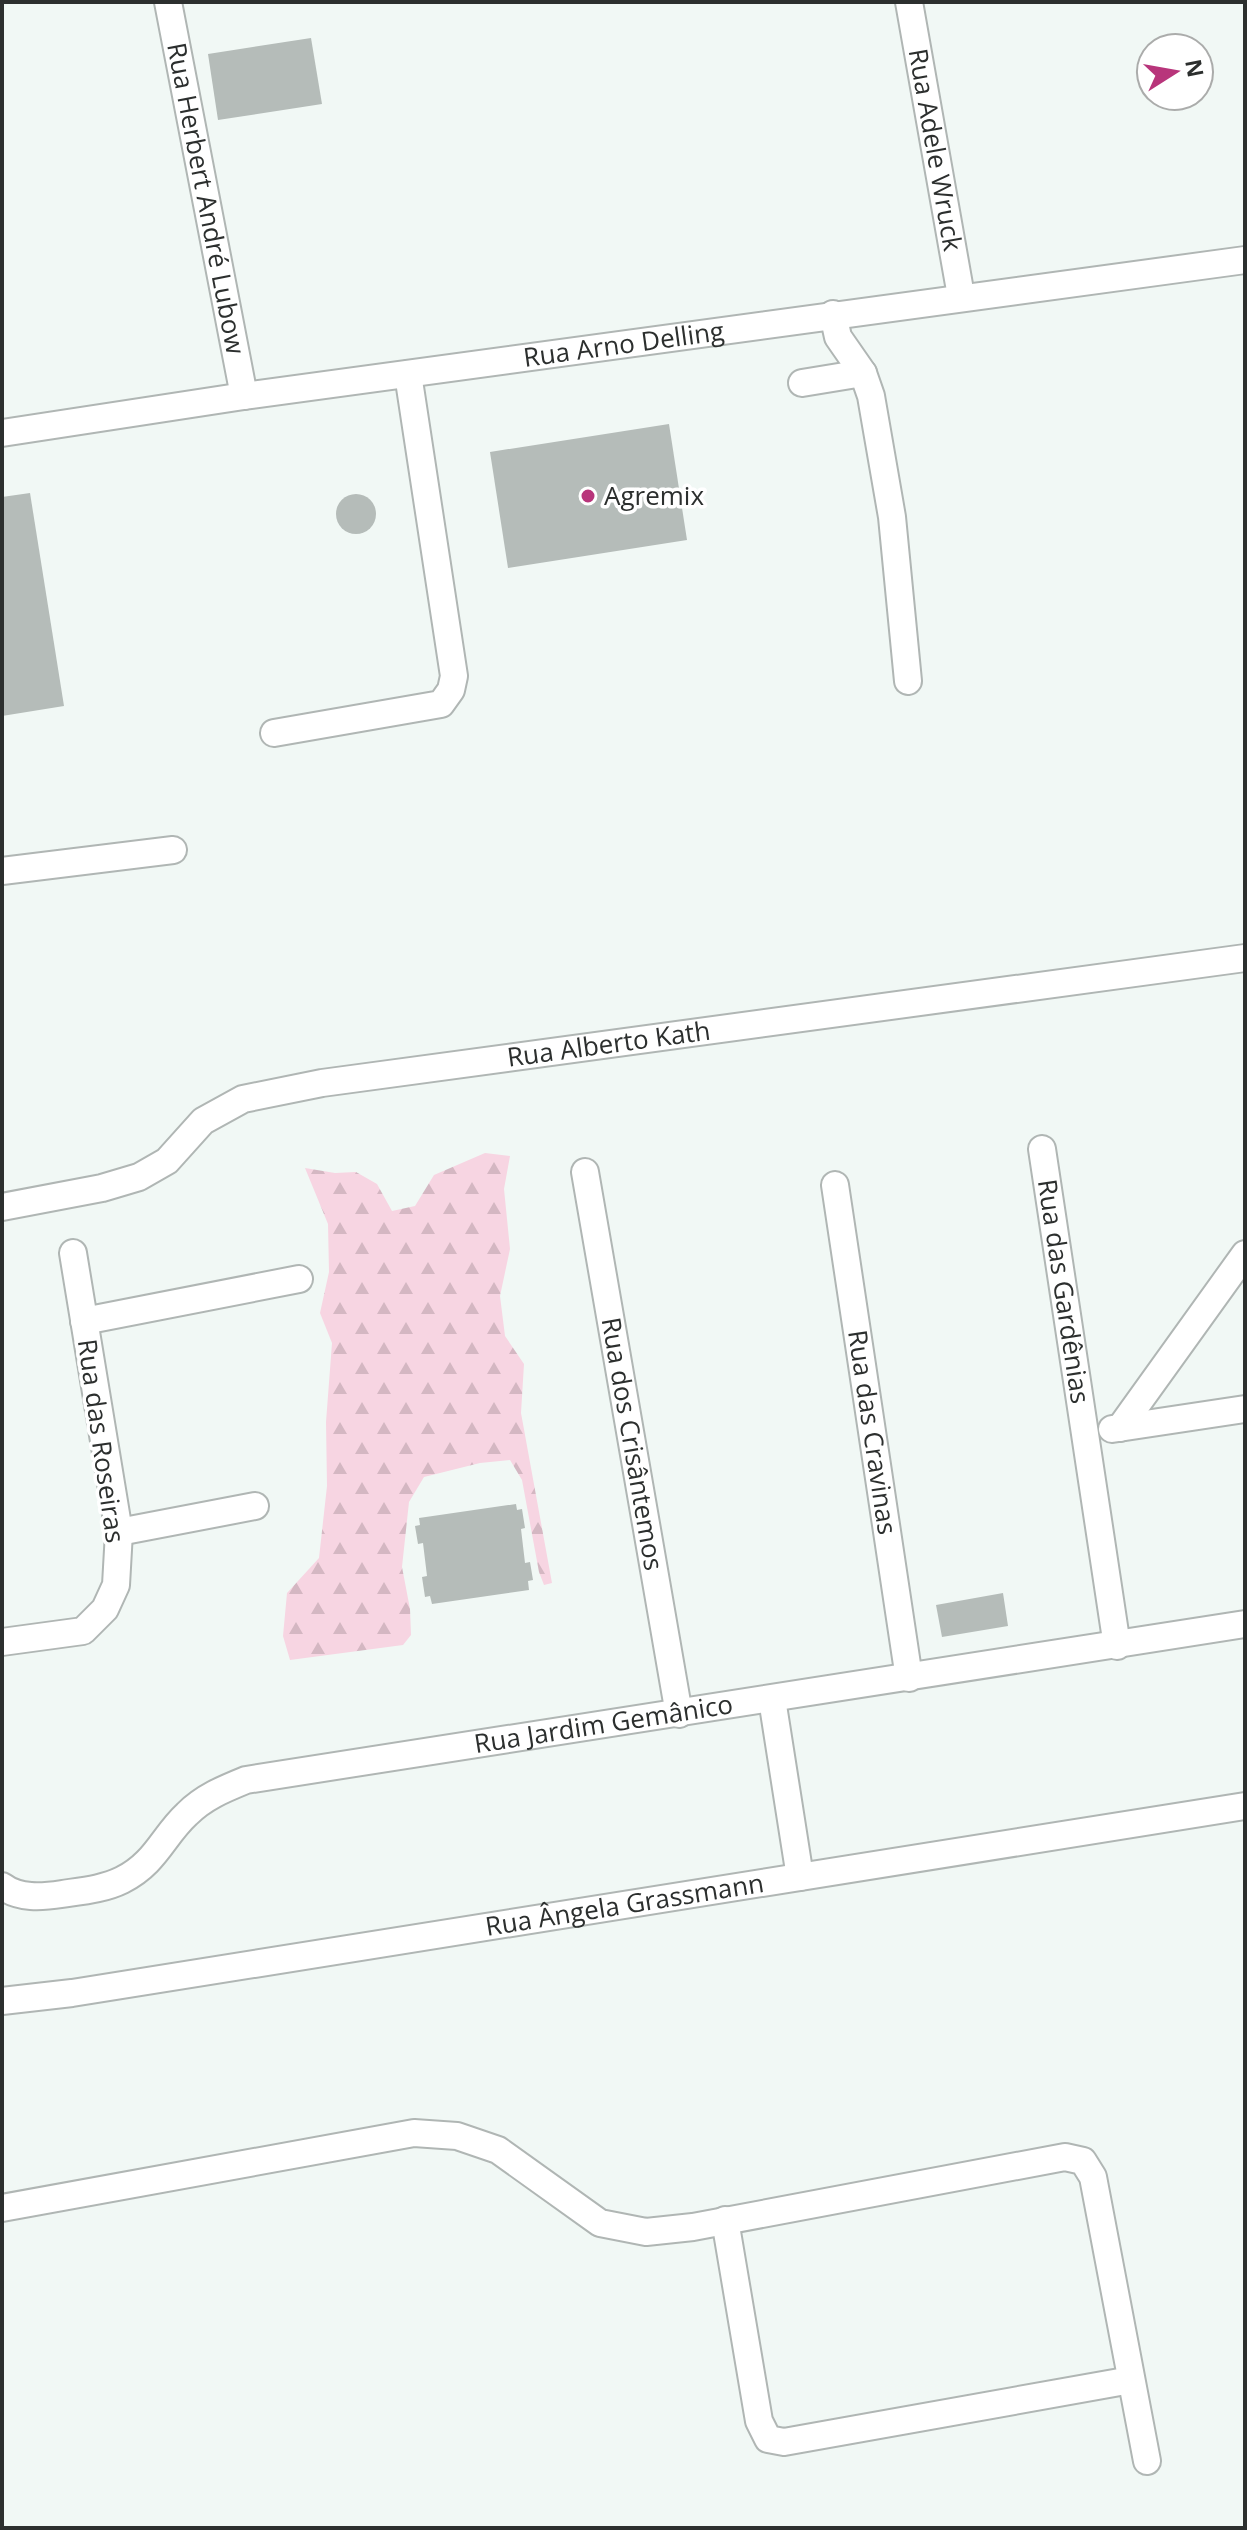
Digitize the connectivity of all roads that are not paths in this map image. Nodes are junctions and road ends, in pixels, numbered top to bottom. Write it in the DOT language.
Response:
graph roads {
  1 [pos="168,2"];
  2 [pos="909,2"];
  3 [pos="1245,260"];
  4 [pos="961,296"];
  5 [pos="833,314"];
  6 [pos="863,373"];
  7 [pos="408,374"];
  8 [pos="802,383"];
  9 [pos="244,396"];
  10 [pos="2,433"];
  11 [pos="908,681"];
  12 [pos="274,733"];
  13 [pos="173,850"];
  14 [pos="2,871"];
  15 [pos="1245,958"];
  16 [pos="1042,1149"];
  17 [pos="585,1172"];
  18 [pos="835,1185"];
  19 [pos="2,1207"];
  20 [pos="73,1253"];
  21 [pos="1245,1254"];
  22 [pos="299,1279"];
  23 [pos="84,1321"];
  24 [pos="1245,1409"];
  25 [pos="1120,1428"];
  26 [pos="1085,1433"];
  27 [pos="255,1506"];
  28 [pos="119,1532"];
  29 [pos="1245,1624"];
  30 [pos="2,1642"];
  31 [pos="1117,1646"];
  32 [pos="909,1678"];
  33 [pos="772,1699"];
  34 [pos="679,1714"];
  35 [pos="1245,1806"];
  36 [pos="800,1877"];
  37 [pos="2,1886"];
  38 [pos="2,2001"];
  39 [pos="2,2208"];
  40 [pos="725,2220"];
  41 [pos="1131,2380"];
  42 [pos="1147,2461"];
  1 -- 9 [label="street, Rua Herbert André Lubow"];
  2 -- 4 [label="street, Rua Adele Wruck"];
  3 -- 4 [label="street, Rua Arno Delling"];
  4 -- 5 [label="street, Rua Arno Delling"];
  5 -- 6 [label="street"];
  5 -- 7 [label="street, Rua Arno Delling"];
  6 -- 8 [label="street"];
  6 -- 11 [label="street"];
  7 -- 9 [label="street, Rua Arno Delling"];
  7 -- 12 [label="street"];
  9 -- 10 [label="street, Rua Arno Delling"];
  13 -- 14 [label="street"];
  15 -- 19 [label="street, Rua Alberto Kath"];
  16 -- 26 [label="street, Rua das Gardênias"];
  17 -- 34 [label="street, Rua dos Crisântemos"];
  18 -- 32 [label="street, Rua das Cravinas"];
  20 -- 23 [label="street, Rua das Roseiras"];
  21 -- 25 [label="street"];
  22 -- 23 [label="street"];
  23 -- 28 [label="street, Rua das Roseiras"];
  24 -- 25 [label="street"];
  25 -- 26 [label="street"];
  26 -- 31 [label="street, Rua das Gardênias"];
  27 -- 28 [label="street"];
  28 -- 30 [label="street, Rua das Roseiras"];
  29 -- 31 [label="street, Rua Jardim Gemânico"];
  31 -- 32 [label="street, Rua Jardim Gemânico"];
  32 -- 33 [label="street, Rua Jardim Gemânico"];
  33 -- 34 [label="street, Rua Jardim Gemânico"];
  33 -- 36 [label="street"];
  34 -- 37 [label="street, Rua Jardim Gemânico"];
  35 -- 36 [label="street, Rua Ângela Grassmann"];
  36 -- 38 [label="street, Rua Ângela Grassmann"];
  39 -- 40 [label="street"];
  40 -- 41 [label="street"];
  40 -- 41 [label="street"];
  41 -- 42 [label="street"];
}
